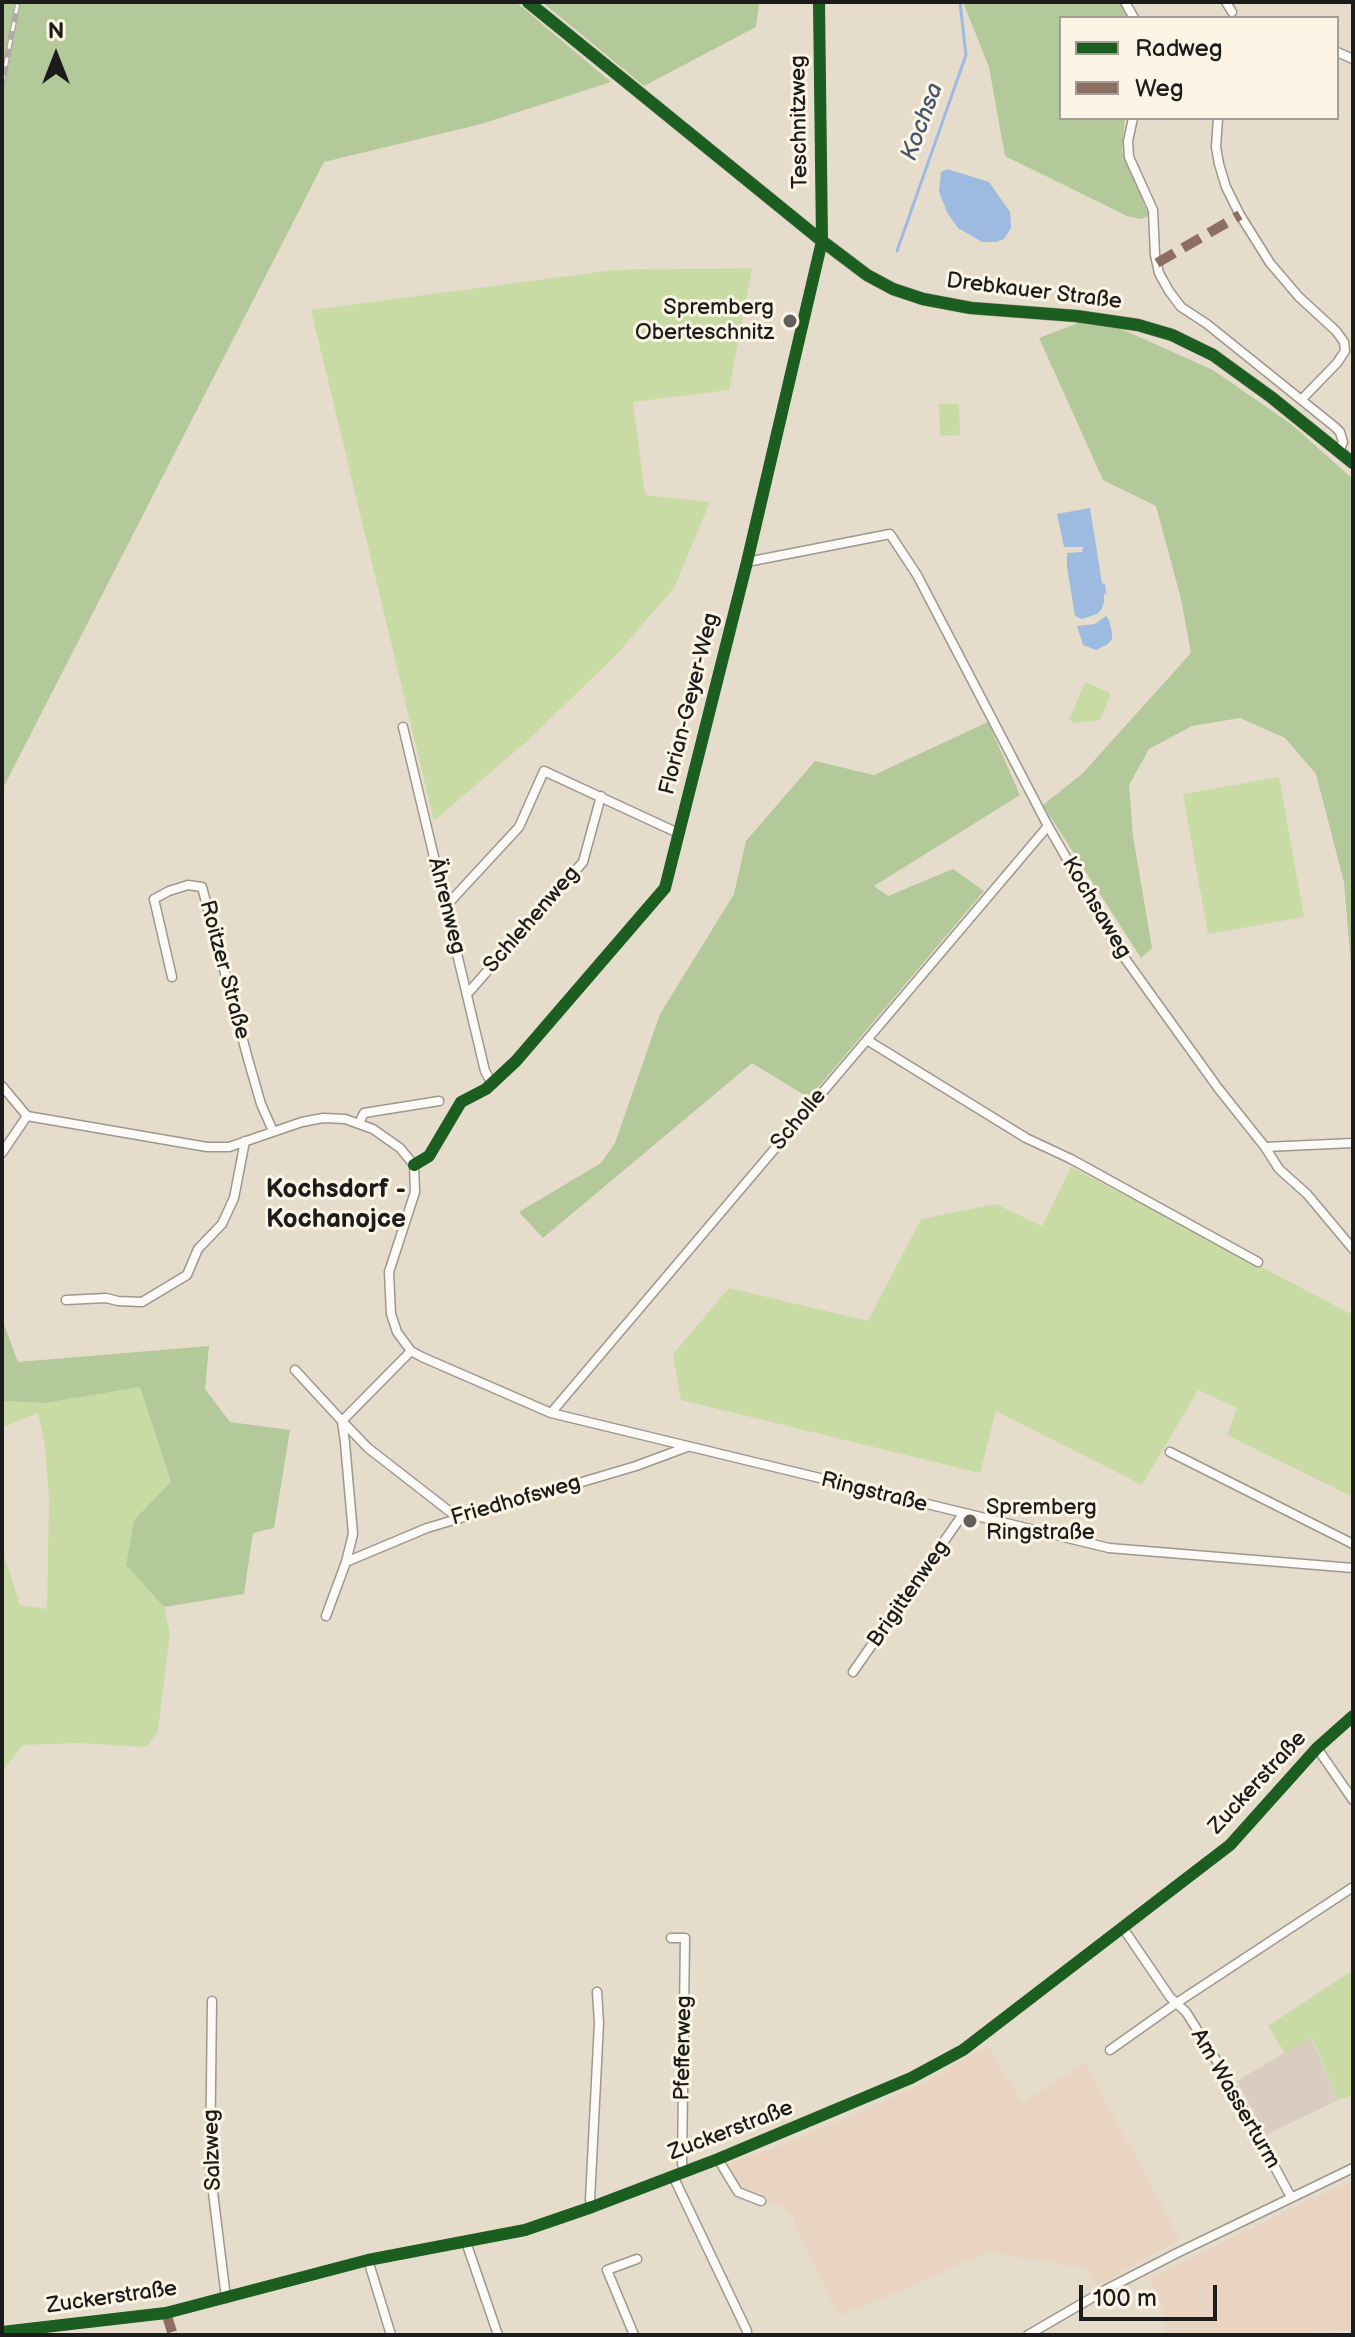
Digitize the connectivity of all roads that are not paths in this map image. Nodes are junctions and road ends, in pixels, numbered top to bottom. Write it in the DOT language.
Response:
graph roads {
  1 [pos="528,2"];
  2 [pos="819,2"];
  3 [pos="1226,2"];
  4 [pos="1232,12"];
  5 [pos="1133,120"];
  6 [pos="1218,120"];
  7 [pos="822,241"];
  8 [pos="1302,399"];
  9 [pos="1339,452"];
  10 [pos="1353,463"];
  11 [pos="747,562"];
  12 [pos="403,727"];
  13 [pos="601,796"];
  14 [pos="1048,826"];
  15 [pos="678,833"];
  16 [pos="446,906"];
  17 [pos="172,977"];
  18 [pos="468,993"];
  19 [pos="867,1040"];
  20 [pos="492,1084"];
  21 [pos="2,1086"];
  22 [pos="439,1101"];
  23 [pos="27,1116"];
  24 [pos="359,1123"];
  25 [pos="273,1131"];
  26 [pos="245,1141"];
  27 [pos="1353,1143"];
  28 [pos="1265,1147"];
  29 [pos="2,1153"];
  30 [pos="414,1165"];
  31 [pos="1353,1249"];
  32 [pos="1258,1262"];
  33 [pos="66,1300"];
  34 [pos="411,1351"];
  35 [pos="295,1370"];
  36 [pos="551,1413"];
  37 [pos="342,1421"];
  38 [pos="687,1446"];
  39 [pos="1170,1452"];
  40 [pos="963,1514"];
  41 [pos="458,1518"];
  42 [pos="1353,1544"];
  43 [pos="346,1562"];
  44 [pos="1353,1568"];
  45 [pos="326,1616"];
  46 [pos="853,1672"];
  47 [pos="1353,1716"];
  48 [pos="1317,1748"];
  49 [pos="1353,1800"];
  50 [pos="1353,1887"];
  51 [pos="1123,1928"];
  52 [pos="671,1938"];
  53 [pos="597,1992"];
  54 [pos="212,2001"];
  55 [pos="1175,2004"];
  56 [pos="1110,2050"];
  57 [pos="718,2159"];
  58 [pos="1353,2168"];
  59 [pos="685,2171"];
  60 [pos="673,2176"];
  61 [pos="1291,2197"];
  62 [pos="761,2201"];
  63 [pos="592,2207"];
  64 [pos="466,2242"];
  65 [pos="637,2259"];
  66 [pos="368,2260"];
  67 [pos="226,2298"];
  68 [pos="747,2331"];
  69 [pos="2,2332"];
  70 [pos="391,2335"];
  71 [pos="498,2335"];
  72 [pos="634,2335"];
  73 [pos="1028,2335"];
  1 -- 7 [label="street, Drebkauer Straße"];
  2 -- 7 [label="street, Teschnitzweg"];
  3 -- 4 [label="street"];
  5 -- 8 [label="street"];
  6 -- 8 [label="street"];
  7 -- 9 [label="street, Drebkauer Straße"];
  7 -- 11 [label="street, Florian-Geyer-Weg"];
  8 -- 9 [label="street"];
  9 -- 10 [label="street, Drebkauer Straße"];
  11 -- 14 [label="street, Kochsaweg"];
  11 -- 15 [label="street, Florian-Geyer-Weg"];
  12 -- 16 [label="street, Ährenweg"];
  13 -- 15 [label="street"];
  13 -- 16 [label="street"];
  13 -- 18 [label="street, Schlehenweg"];
  14 -- 19 [label="street, Scholle"];
  14 -- 28 [label="street, Kochsaweg"];
  15 -- 20 [label="street, Florian-Geyer-Weg"];
  16 -- 18 [label="street, Ährenweg"];
  17 -- 25 [label="street, Roitzer Straße"];
  18 -- 20 [label="street, Ährenweg"];
  19 -- 32 [label="street"];
  19 -- 36 [label="street, Scholle"];
  20 -- 30 [label="street, Florian-Geyer-Weg"];
  21 -- 23 [label="street"];
  22 -- 24 [label="street"];
  23 -- 26 [label="street"];
  23 -- 29 [label="street"];
  24 -- 25 [label="street"];
  24 -- 30 [label="street"];
  25 -- 26 [label="street"];
  26 -- 33 [label="street"];
  27 -- 28 [label="street"];
  28 -- 31 [label="street, Kochsaweg"];
  30 -- 34 [label="street"];
  34 -- 36 [label="street, Ringstraße"];
  34 -- 37 [label="street"];
  35 -- 37 [label="street"];
  36 -- 38 [label="street, Ringstraße"];
  37 -- 41 [label="street"];
  37 -- 43 [label="street"];
  38 -- 40 [label="street, Ringstraße"];
  38 -- 41 [label="street, Friedhofsweg"];
  39 -- 42 [label="street"];
  40 -- 44 [label="street, Ringstraße"];
  40 -- 46 [label="street, Brigittenweg"];
  41 -- 43 [label="street, Friedhofsweg"];
  43 -- 45 [label="street"];
  47 -- 48 [label="street, Zuckerstraße"];
  48 -- 49 [label="street"];
  48 -- 51 [label="street, Zuckerstraße"];
  50 -- 55 [label="street, Am Wasserturm"];
  51 -- 55 [label="street, Am Wasserturm"];
  51 -- 57 [label="street, Zuckerstraße"];
  52 -- 59 [label="street, Pfefferweg"];
  53 -- 63 [label="street"];
  54 -- 67 [label="street, Salzweg"];
  55 -- 56 [label="street, Am Wasserturm"];
  55 -- 61 [label="street, Am Wasserturm"];
  57 -- 59 [label="street, Zuckerstraße"];
  57 -- 62 [label="street"];
  58 -- 61 [label="street"];
  59 -- 60 [label="street, Zuckerstraße"];
  60 -- 63 [label="street, Zuckerstraße"];
  60 -- 68 [label="street, Zuckerstraße"];
  61 -- 73 [label="street"];
  63 -- 64 [label="street, Zuckerstraße"];
  64 -- 66 [label="street, Zuckerstraße"];
  64 -- 71 [label="street"];
  65 -- 72 [label="street"];
  66 -- 67 [label="street, Zuckerstraße"];
  66 -- 70 [label="street"];
  67 -- 69 [label="street, Zuckerstraße"];
}
